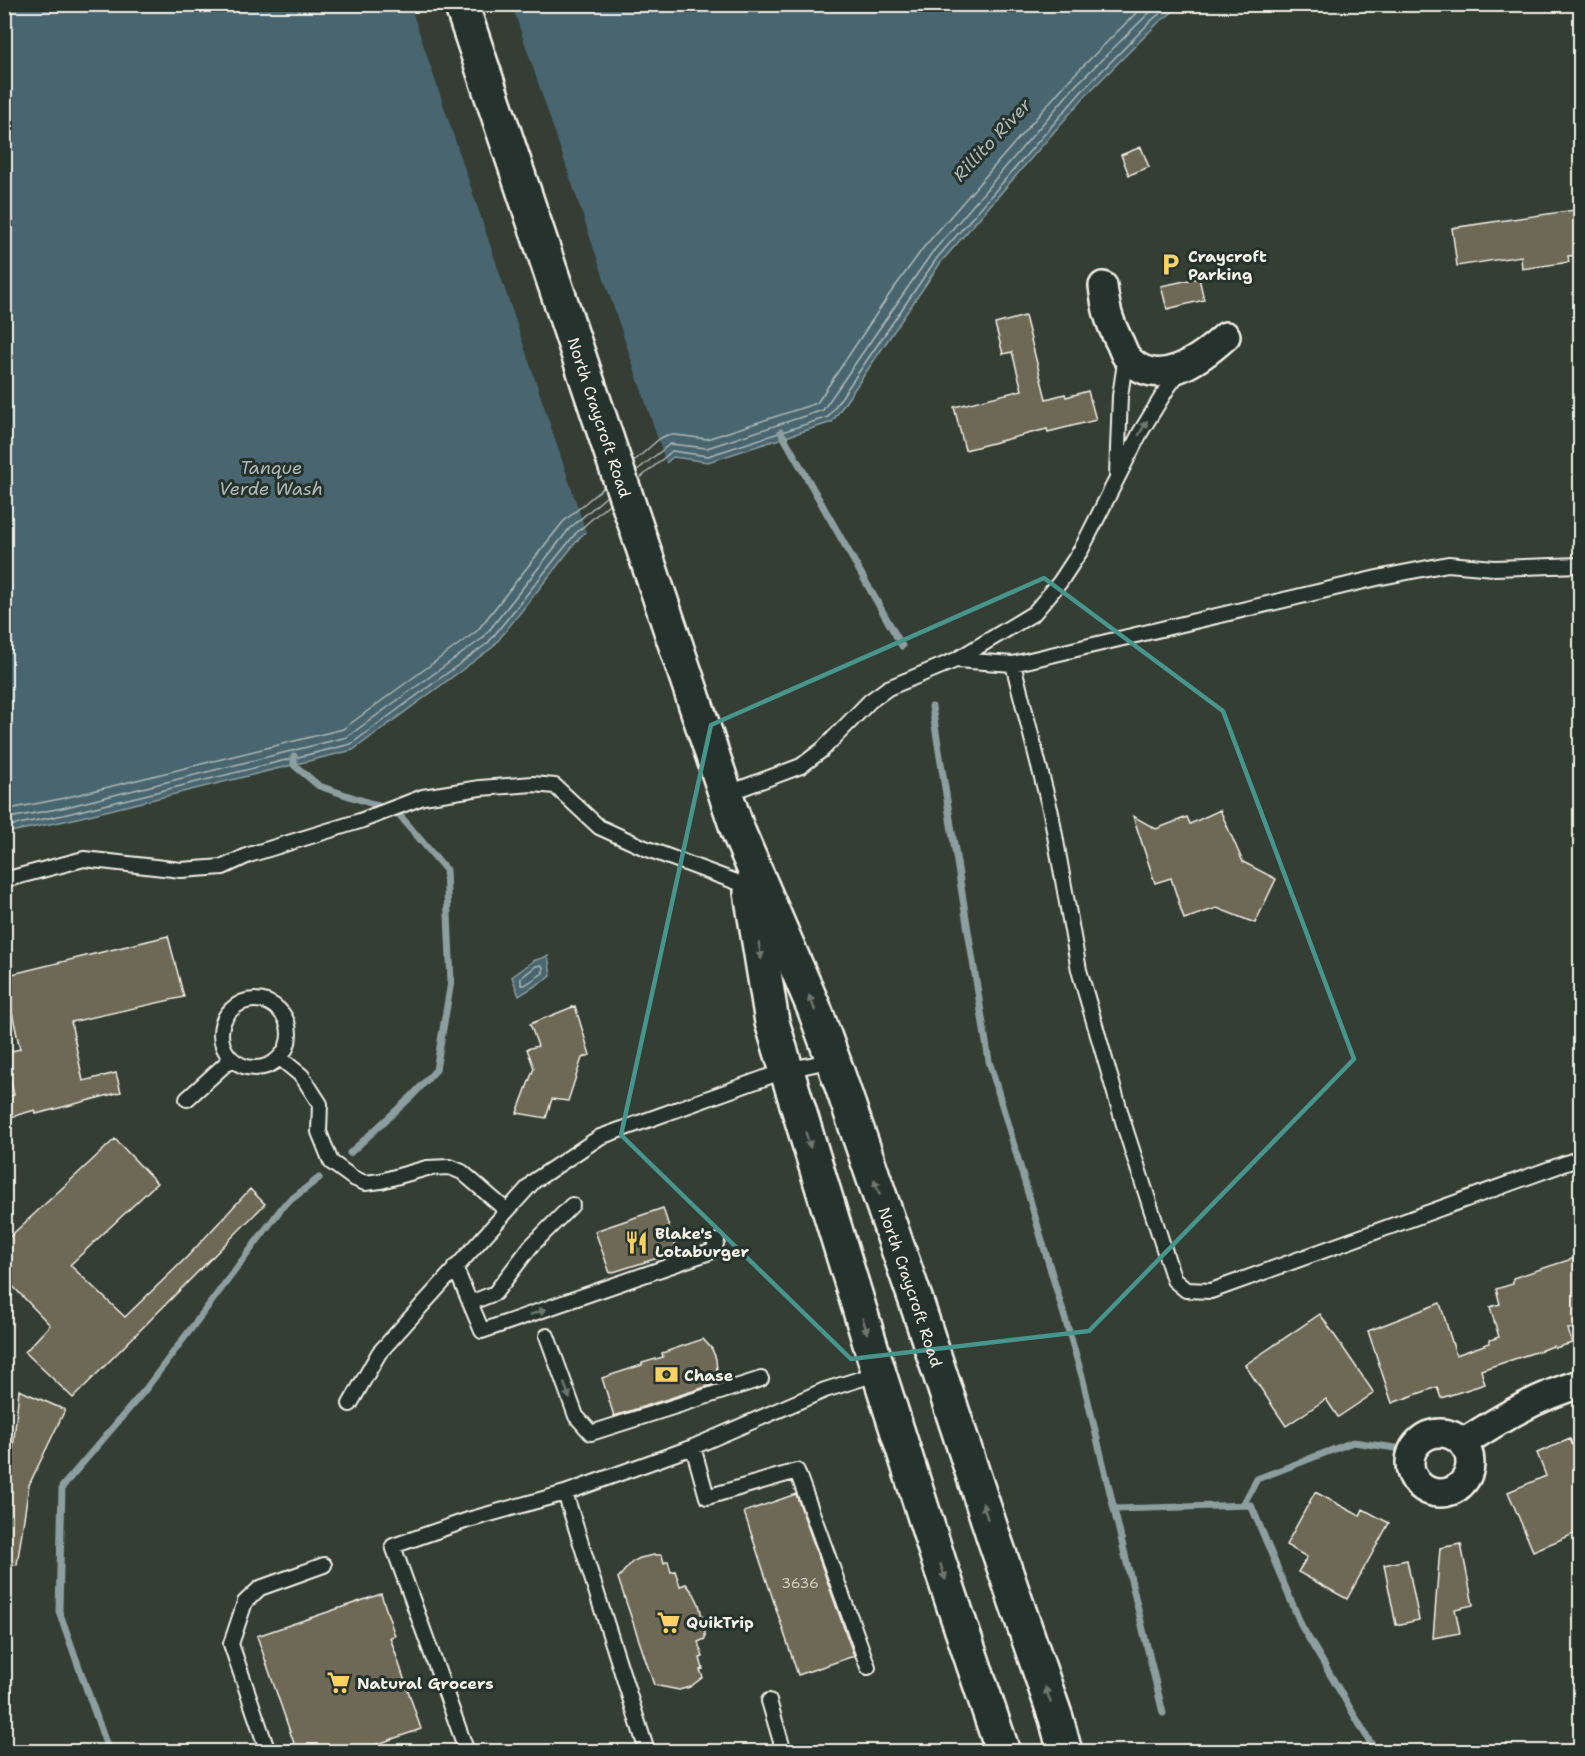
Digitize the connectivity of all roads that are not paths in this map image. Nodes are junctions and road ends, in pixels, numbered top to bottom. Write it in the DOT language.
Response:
graph roads {
  1 [pos="461,4"];
  2 [pos="1103,286"];
  3 [pos="1226,336"];
  4 [pos="1126,356"];
  5 [pos="1184,366"];
  6 [pos="1116,480"];
  7 [pos="1581,566"];
  8 [pos="956,660"];
  9 [pos="1013,664"];
  10 [pos="726,794"];
  11 [pos="738,831"];
  12 [pos="4,880"];
  13 [pos="750,887"];
  14 [pos="280,1058"];
  15 [pos="231,1059"];
  16 [pos="832,1060"];
  17 [pos="787,1070"];
  18 [pos="187,1099"];
  19 [pos="1581,1158"];
  20 [pos="572,1205"];
  21 [pos="506,1210"];
  22 [pos="717,1240"];
  23 [pos="455,1267"];
  24 [pos="470,1303"];
  25 [pos="547,1336"];
  26 [pos="879,1373"];
  27 [pos="761,1378"];
  28 [pos="1581,1384"];
  29 [pos="350,1404"];
  30 [pos="1463,1443"];
  31 [pos="693,1447"];
  32 [pos="565,1493"];
  33 [pos="324,1565"];
  34 [pos="868,1667"];
  35 [pos="769,1701"];
  36 [pos="646,1748"];
  37 [pos="268,1752"];
  38 [pos="467,1752"];
  39 [pos="784,1752"];
  40 [pos="1003,1752"];
  41 [pos="1065,1752"];
  1 -- 10 [label="main road, North Craycroft Road"];
  2 -- 4 [label="street"];
  3 -- 5 [label="street"];
  4 -- 5 [label="street"];
  4 -- 6 [label="lane"];
  6 -- 5 [label="lane, one-way"];
  6 -- 8 [label="lane"];
  7 -- 9 [label="lane"];
  8 -- 9 [label="lane"];
  8 -- 10 [label="lane"];
  9 -- 19 [label="lane"];
  10 -- 11 [label="main road, North Craycroft Road"];
  11 -- 13 [label="main road, North Craycroft Road"];
  16 -- 11 [label="main road, North Craycroft Road, one-way"];
  12 -- 13 [label="lane"];
  13 -- 17 [label="main road, North Craycroft Road, one-way"];
  14 -- 15 [label="lane"];
  14 -- 15 [label="lane"];
  14 -- 21 [label="lane"];
  15 -- 18 [label="lane"];
  16 -- 17 [label="lane"];
  41 -- 16 [label="main road, North Craycroft Road, one-way"];
  17 -- 21 [label="lane"];
  17 -- 26 [label="main road, North Craycroft Road, one-way"];
  20 -- 24 [label="lane"];
  21 -- 23 [label="lane"];
  24 -- 22 [label="lane, one-way"];
  23 -- 24 [label="lane"];
  23 -- 29 [label="lane"];
  25 -- 27 [label="lane, one-way"];
  26 -- 31 [label="lane"];
  26 -- 40 [label="main road, North Craycroft Road, one-way"];
  28 -- 30 [label="street"];
  31 -- 32 [label="lane"];
  31 -- 34 [label="lane"];
  32 -- 36 [label="lane"];
  32 -- 38 [label="lane"];
  33 -- 37 [label="lane"];
  35 -- 39 [label="lane"];
}
